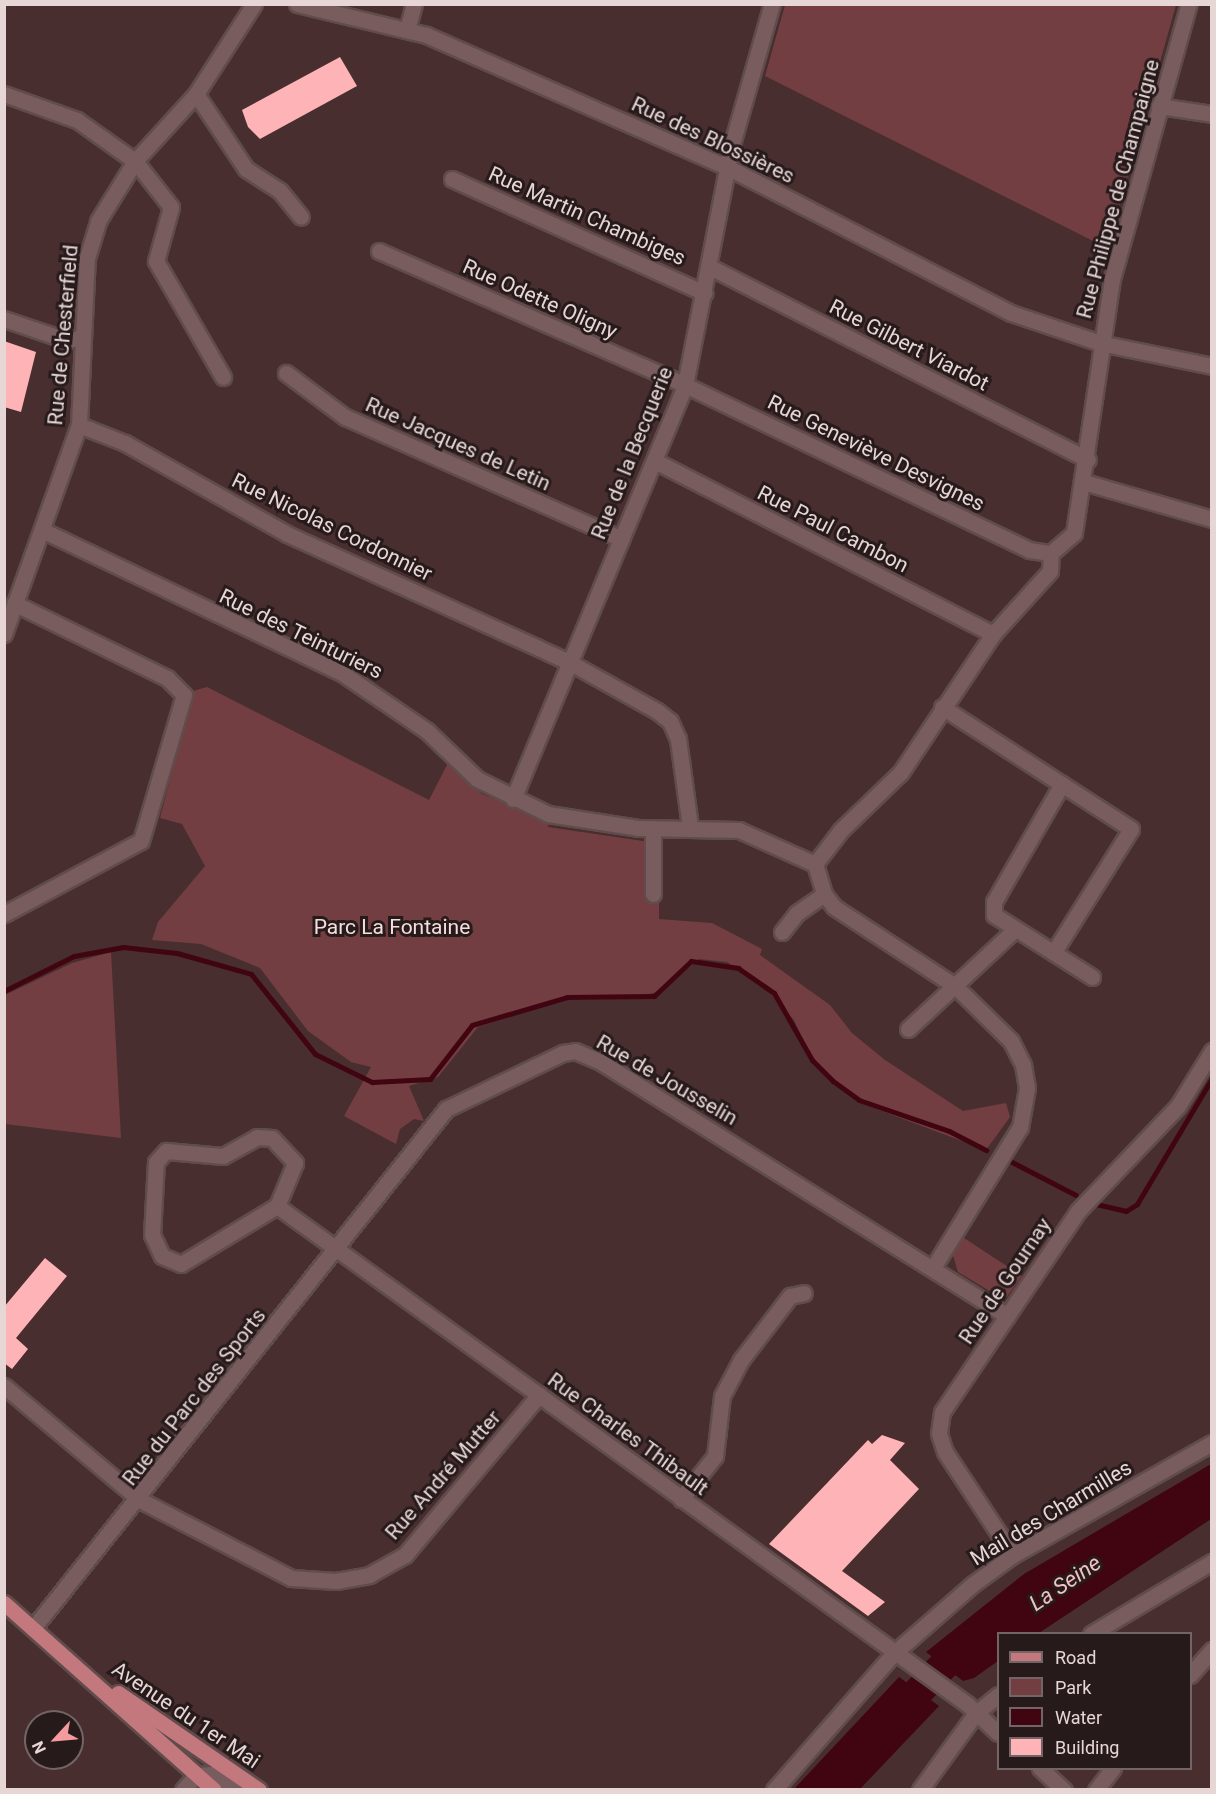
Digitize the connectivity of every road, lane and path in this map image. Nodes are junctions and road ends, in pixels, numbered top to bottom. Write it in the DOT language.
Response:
graph roads {
  1 [pos="254,4"];
  2 [pos="297,4"];
  3 [pos="414,4"];
  4 [pos="772,4"];
  5 [pos="1190,4"];
  6 [pos="407,30"];
  7 [pos="4,94"];
  8 [pos="196,94"];
  9 [pos="1159,106"];
  10 [pos="1212,114"];
  11 [pos="135,161"];
  12 [pos="727,167"];
  13 [pos="452,178"];
  14 [pos="301,217"];
  15 [pos="379,251"];
  16 [pos="710,267"];
  17 [pos="704,293"];
  18 [pos="4,319"];
  19 [pos="80,338"];
  20 [pos="1100,343"];
  21 [pos="1212,366"];
  22 [pos="286,373"];
  23 [pos="223,378"];
  24 [pos="685,385"];
  25 [pos="79,425"];
  26 [pos="1088,460"];
  27 [pos="655,461"];
  28 [pos="1084,482"];
  29 [pos="1212,519"];
  30 [pos="42,530"];
  31 [pos="621,539"];
  32 [pos="1051,553"];
  33 [pos="14,603"];
  34 [pos="4,634"];
  35 [pos="993,634"];
  36 [pos="569,662"];
  37 [pos="942,706"];
  38 [pos="1062,784"];
  39 [pos="513,799"];
  40 [pos="690,827"];
  41 [pos="653,828"];
  42 [pos="816,864"];
  43 [pos="653,894"];
  44 [pos="824,894"];
  45 [pos="4,914"];
  46 [pos="1014,930"];
  47 [pos="783,932"];
  48 [pos="1055,950"];
  49 [pos="1092,977"];
  50 [pos="955,986"];
  51 [pos="908,1029"];
  52 [pos="1212,1051"];
  53 [pos="277,1206"];
  54 [pos="338,1249"];
  55 [pos="934,1266"];
  56 [pos="804,1293"];
  57 [pos="1007,1316"];
  58 [pos="4,1386"];
  59 [pos="539,1395"];
  60 [pos="1212,1443"];
  61 [pos="681,1499"];
  62 [pos="140,1500"];
  63 [pos="1013,1555"];
  64 [pos="1212,1562"];
  65 [pos="4,1603"];
  66 [pos="34,1627"];
  67 [pos="1093,1632"];
  68 [pos="1212,1650"];
  69 [pos="893,1654"];
  70 [pos="1192,1674"];
  71 [pos="90,1676"];
  72 [pos="997,1696"];
  73 [pos="971,1708"];
  74 [pos="997,1731"];
  75 [pos="1042,1770"];
  76 [pos="1111,1770"];
  77 [pos="196,1775"];
  78 [pos="183,1790"];
  79 [pos="214,1790"];
  80 [pos="242,1790"];
  81 [pos="259,1790"];
  82 [pos="774,1790"];
  83 [pos="920,1790"];
  84 [pos="1064,1790"];
  85 [pos="1096,1790"];
  1 -- 8 [label="street, Rue de Chesterfield"];
  2 -- 6 [label="street, Rue des Blossières"];
  3 -- 6 [label="street"];
  4 -- 12 [label="street, Rue de la Becquerie"];
  5 -- 9 [label="street, Rue Philippe de Champaigne"];
  6 -- 12 [label="street, Rue des Blossières"];
  7 -- 11 [label="street"];
  8 -- 11 [label="street, Rue de Chesterfield"];
  8 -- 14 [label="street"];
  9 -- 10 [label="street"];
  9 -- 20 [label="street, Rue Philippe de Champaigne"];
  11 -- 19 [label="street, Rue de Chesterfield"];
  11 -- 23 [label="street"];
  12 -- 16 [label="street, Rue de la Becquerie"];
  12 -- 20 [label="street, Rue des Blossières"];
  13 -- 17 [label="street, Rue Martin Chambiges"];
  15 -- 24 [label="street, Rue Odette Oligny"];
  16 -- 17 [label="street, Rue de la Becquerie"];
  16 -- 26 [label="street, Rue Gilbert Viardot"];
  17 -- 24 [label="street, Rue de la Becquerie"];
  18 -- 19 [label="street"];
  19 -- 25 [label="street, Rue de Chesterfield"];
  20 -- 21 [label="street, Rue des Blossières"];
  20 -- 26 [label="street, Rue Philippe de Champaigne"];
  22 -- 31 [label="street, Rue Jacques de Letin"];
  24 -- 27 [label="street, Rue de la Becquerie"];
  24 -- 32 [label="street, Rue Geneviève Desvignes"];
  25 -- 30 [label="street, Rue de Chesterfield"];
  25 -- 36 [label="street, Rue Nicolas Cordonnier"];
  26 -- 28 [label="street, Rue Philippe de Champaigne"];
  27 -- 31 [label="street, Rue de la Becquerie"];
  27 -- 35 [label="street, Rue Paul Cambon"];
  28 -- 29 [label="street"];
  28 -- 32 [label="street, Rue Philippe de Champaigne"];
  30 -- 33 [label="street, Rue de Chesterfield"];
  30 -- 39 [label="street, Rue des Teinturiers"];
  31 -- 36 [label="street, Rue de la Becquerie"];
  32 -- 35 [label="street"];
  33 -- 34 [label="street"];
  33 -- 45 [label="street"];
  35 -- 37 [label="street"];
  36 -- 39 [label="street, Rue de la Becquerie"];
  36 -- 40 [label="street, Rue Nicolas Cordonnier"];
  37 -- 38 [label="street"];
  37 -- 42 [label="street"];
  38 -- 46 [label="street"];
  38 -- 48 [label="street"];
  39 -- 41 [label="street, Rue des Teinturiers"];
  40 -- 41 [label="street, Rue des Teinturiers"];
  40 -- 42 [label="street, Rue des Teinturiers"];
  41 -- 43 [label="street"];
  42 -- 44 [label="street"];
  44 -- 47 [label="street"];
  44 -- 50 [label="street"];
  46 -- 48 [label="street"];
  46 -- 50 [label="street"];
  48 -- 49 [label="street"];
  50 -- 51 [label="street"];
  50 -- 55 [label="street"];
  52 -- 57 [label="street, Rue de Gournay"];
  53 -- 53 [label="street"];
  53 -- 54 [label="street"];
  54 -- 55 [label="street, Rue de Jousselin"];
  54 -- 59 [label="street, Rue Charles Thibault"];
  54 -- 62 [label="street, Rue du Parc des Sports"];
  55 -- 57 [label="street, Rue de Jousselin"];
  56 -- 61 [label="street"];
  57 -- 63 [label="street, Rue de Gournay"];
  58 -- 62 [label="street, Rue André Mutter"];
  59 -- 61 [label="street, Rue Charles Thibault"];
  59 -- 62 [label="street, Rue André Mutter"];
  60 -- 63 [label="street, Mail des Charmilles"];
  61 -- 69 [label="street, Rue Charles Thibault"];
  62 -- 66 [label="street, Rue du Parc des Sports"];
  63 -- 69 [label="street, Mail des Charmilles"];
  64 -- 67 [label="street"];
  65 -- 66 [label="main road, Avenue du 1er Mai"];
  66 -- 71 [label="main road, Avenue du 1er Mai"];
  68 -- 70 [label="street"];
  69 -- 73 [label="street, Rue Charles Thibault"];
  69 -- 82 [label="street, Mail des Charmilles"];
  71 -- 77 [label="main road, Avenue du 1er Mai"];
  71 -- 81 [label="main road, Avenue du 1er Mai"];
  72 -- 73 [label="street"];
  73 -- 74 [label="street, Rue Charles Thibault"];
  73 -- 83 [label="street"];
  75 -- 84 [label="street"];
  76 -- 85 [label="street"];
  77 -- 78 [label="street"];
  77 -- 79 [label="main road, Avenue du 1er Mai"];
  77 -- 80 [label="street, Avenue du 1er Mai"];
}
